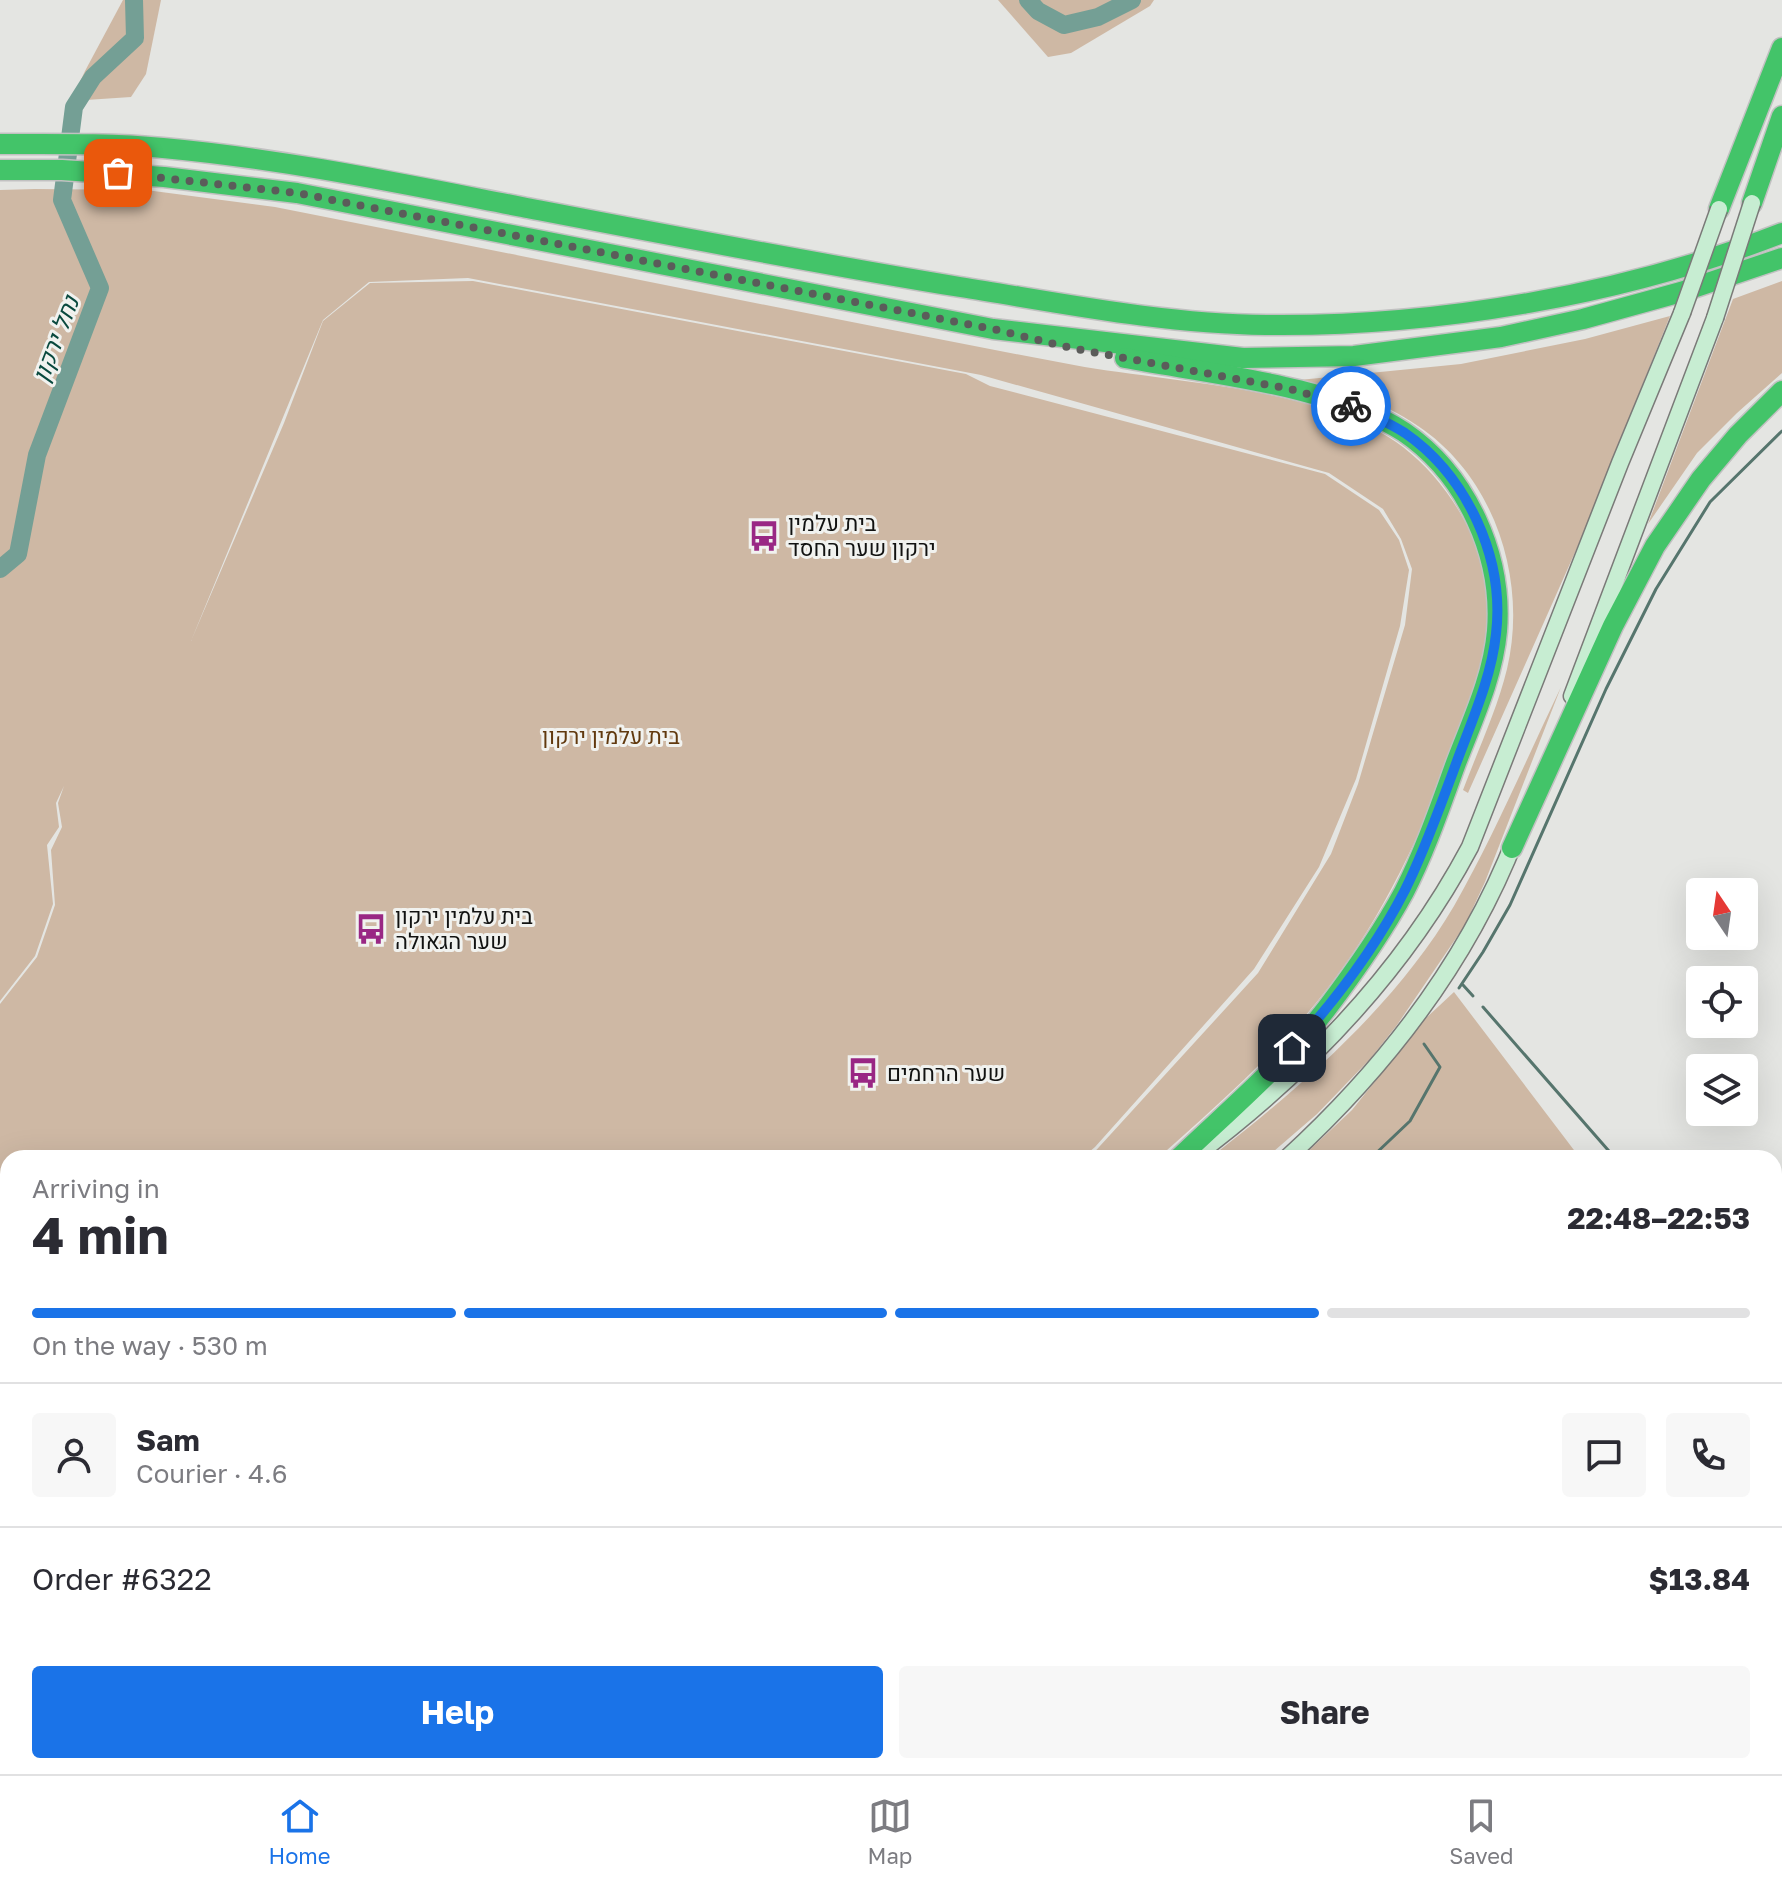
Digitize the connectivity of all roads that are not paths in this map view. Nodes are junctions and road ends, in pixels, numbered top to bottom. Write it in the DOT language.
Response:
graph roads {
  1 [pos="1782,48"];
  2 [pos="1782,116"];
  3 [pos="0,144"];
  4 [pos="0,170"];
  5 [pos="1752,203"];
  6 [pos="1719,209"];
  7 [pos="1782,220"];
  8 [pos="1782,233"];
  9 [pos="1782,258"];
  10 [pos="1687,264"];
  11 [pos="993,329"];
  12 [pos="1782,391"];
  13 [pos="1512,848"];
  14 [pos="1187,1150"];
  15 [pos="1202,1150"];
  16 [pos="1295,1150"];
  1 -- 6 [label="highway"];
  2 -- 5 [label="highway"];
  3 -- 10 [label="highway"];
  4 -- 11 [label="highway"];
  5 -- 13 [label="main road, bridge"];
  6 -- 15 [label="main road, bridge"];
  7 -- 10 [label="highway"];
  8 -- 10 [label="highway"];
  9 -- 11 [label="highway"];
  11 -- 14 [label="highway"];
  12 -- 13 [label="highway"];
  13 -- 16 [label="main road"];
}
